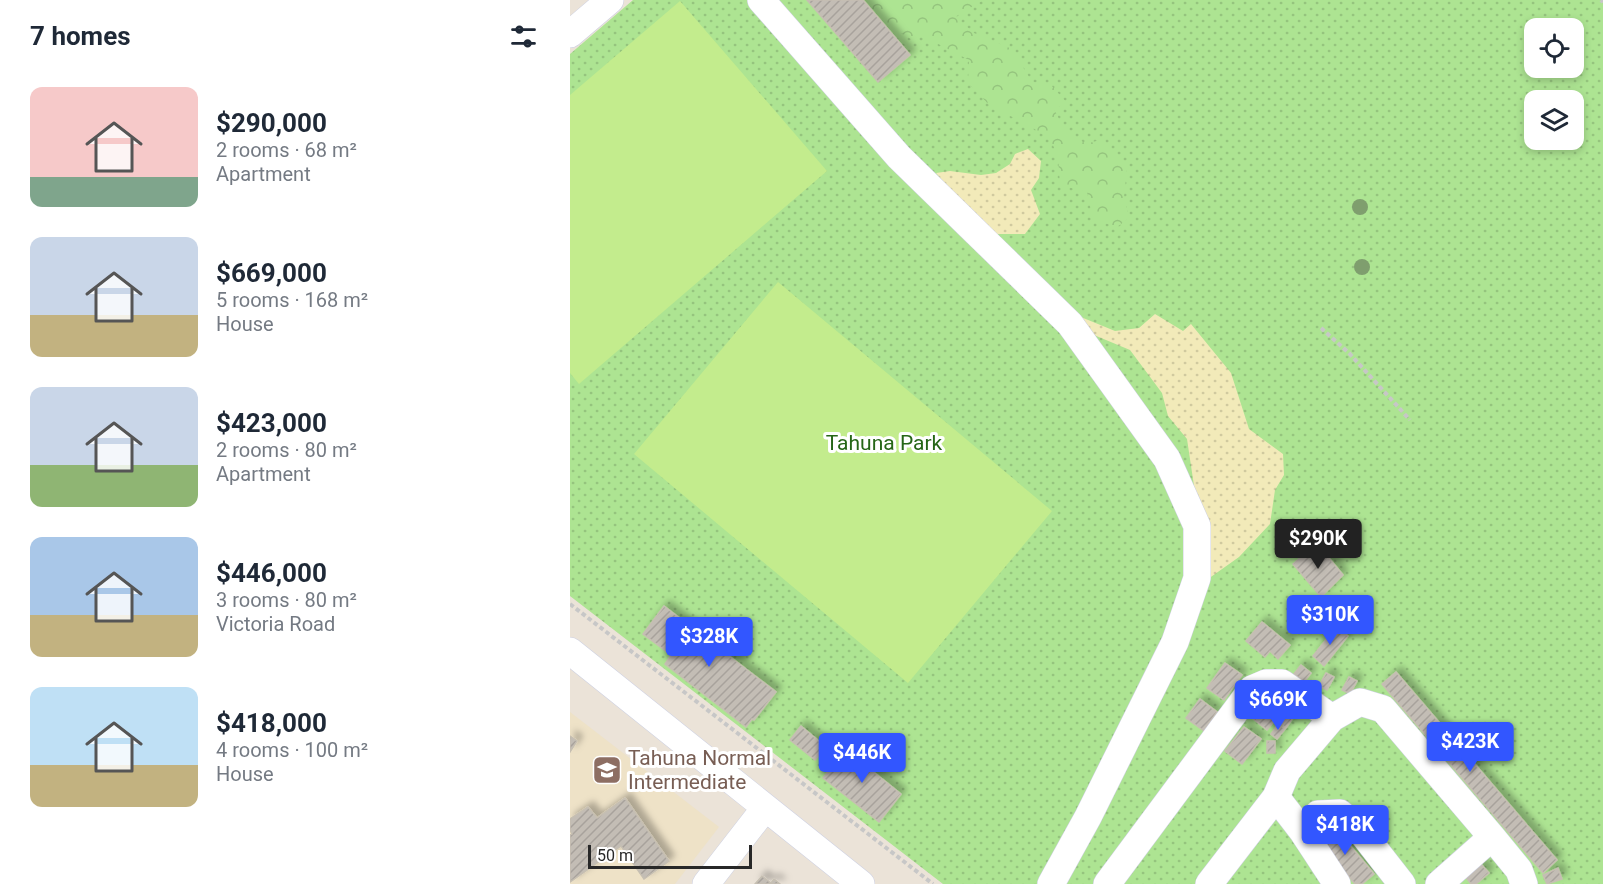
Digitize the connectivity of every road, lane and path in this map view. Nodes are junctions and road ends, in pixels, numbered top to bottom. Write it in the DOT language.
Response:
graph roads {
  1 [pos="609,0"];
  2 [pos="761,0"];
  3 [pos="570,34"];
  4 [pos="1321,328"];
  5 [pos="1410,420"];
  6 [pos="570,603"];
  7 [pos="570,651"];
  8 [pos="1332,718"];
  9 [pos="1276,796"];
  10 [pos="765,808"];
  11 [pos="1303,832"];
  12 [pos="1492,837"];
  13 [pos="706,884"];
  14 [pos="861,884"];
  15 [pos="933,884"];
  16 [pos="1052,884"];
  17 [pos="1107,884"];
  18 [pos="1209,884"];
  19 [pos="1336,884"];
  20 [pos="1402,884"];
  21 [pos="1439,884"];
  22 [pos="1524,884"];
  1 -- 3 [label="street"];
  2 -- 16 [label="street"];
  4 -- 5 [label="path"];
  6 -- 15 [label="path"];
  7 -- 10 [label="street"];
  8 -- 9 [label="street"];
  8 -- 12 [label="street"];
  8 -- 17 [label="street"];
  9 -- 11 [label="street"];
  9 -- 18 [label="street"];
  10 -- 13 [label="street"];
  10 -- 14 [label="street"];
  11 -- 19 [label="street"];
  11 -- 20 [label="street"];
  12 -- 21 [label="street"];
  12 -- 22 [label="street"];
}
